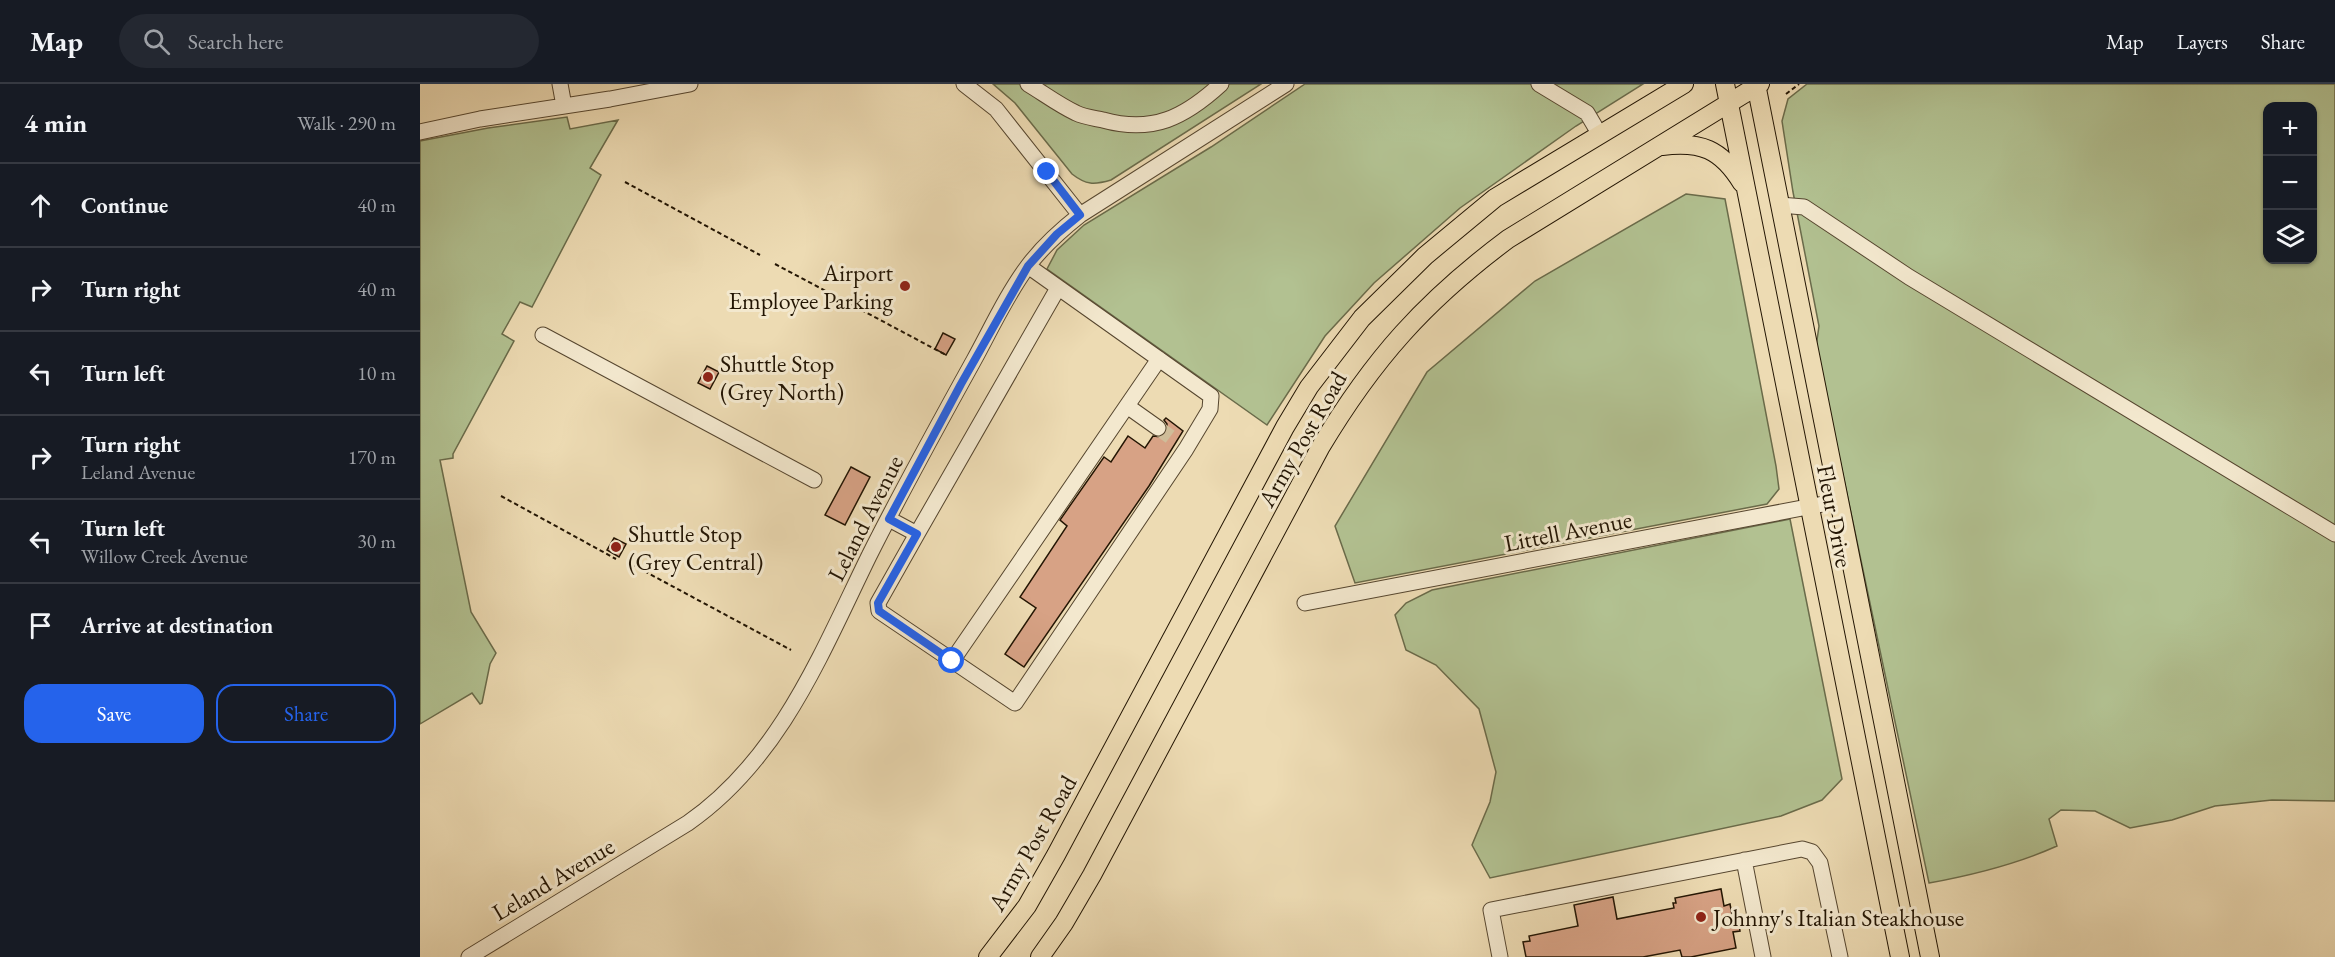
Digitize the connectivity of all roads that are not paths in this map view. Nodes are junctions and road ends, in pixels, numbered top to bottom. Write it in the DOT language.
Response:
graph roads {
  1 [pos="560,84"];
  2 [pos="690,84"];
  3 [pos="964,84"];
  4 [pos="1028,84"];
  5 [pos="1221,84"];
  6 [pos="1286,84"];
  7 [pos="1539,84"];
  8 [pos="1684,84"];
  9 [pos="1725,84"];
  10 [pos="1757,85"];
  11 [pos="1670,89"];
  12 [pos="1729,103"];
  13 [pos="564,106"];
  14 [pos="420,132"];
  15 [pos="1600,135"];
  16 [pos="1657,147"];
  17 [pos="1747,192"];
  18 [pos="1780,205"];
  19 [pos="1080,215"];
  20 [pos="1028,266"];
  21 [pos="1058,288"];
  22 [pos="543,335"];
  23 [pos="1159,359"];
  24 [pos="1127,406"];
  25 [pos="1158,429"];
  26 [pos="814,480"];
  27 [pos="1839,501"];
  28 [pos="1808,508"];
  29 [pos="889,519"];
  30 [pos="917,534"];
  31 [pos="2335,534"];
  32 [pos="1305,603"];
  33 [pos="952,661"];
  34 [pos="1744,860"];
  35 [pos="469,957"];
  36 [pos="988,957"];
  37 [pos="1040,957"];
  38 [pos="1500,957"];
  39 [pos="1763,957"];
  40 [pos="1840,957"];
  41 [pos="1900,957"];
  42 [pos="1930,957"];
  1 -- 13 [label="street"];
  2 -- 13 [label="street"];
  3 -- 19 [label="street"];
  4 -- 5 [label="street"];
  6 -- 19 [label="street, Leland Avenue"];
  7 -- 15 [label="street"];
  8 -- 11 [label="main road, Army Post Road"];
  9 -- 12 [label="main road, Fleur Drive"];
  10 -- 12 [label="main road, Army Post Road"];
  10 -- 18 [label="main road, Fleur Drive"];
  11 -- 15 [label="main road, Army Post Road"];
  12 -- 16 [label="main road, Army Post Road"];
  12 -- 17 [label="main road, Fleur Drive"];
  13 -- 14 [label="street"];
  15 -- 36 [label="main road, Army Post Road"];
  16 -- 17 [label="main road"];
  16 -- 37 [label="main road, Army Post Road"];
  17 -- 28 [label="main road, Fleur Drive"];
  18 -- 27 [label="main road, Fleur Drive"];
  18 -- 31 [label="street"];
  19 -- 20 [label="street, Leland Avenue"];
  20 -- 21 [label="street"];
  20 -- 29 [label="street, Leland Avenue"];
  21 -- 23 [label="street"];
  21 -- 30 [label="street"];
  22 -- 26 [label="street"];
  23 -- 24 [label="street"];
  23 -- 33 [label="street"];
  24 -- 25 [label="street"];
  24 -- 33 [label="street"];
  27 -- 28 [label="street, Littell Avenue"];
  27 -- 42 [label="main road, Fleur Drive"];
  28 -- 32 [label="street, Littell Avenue"];
  28 -- 41 [label="main road, Fleur Drive"];
  29 -- 30 [label="street"];
  29 -- 35 [label="street, Leland Avenue"];
  30 -- 33 [label="street"];
  34 -- 38 [label="street"];
  34 -- 39 [label="street"];
  34 -- 40 [label="street"];
}
